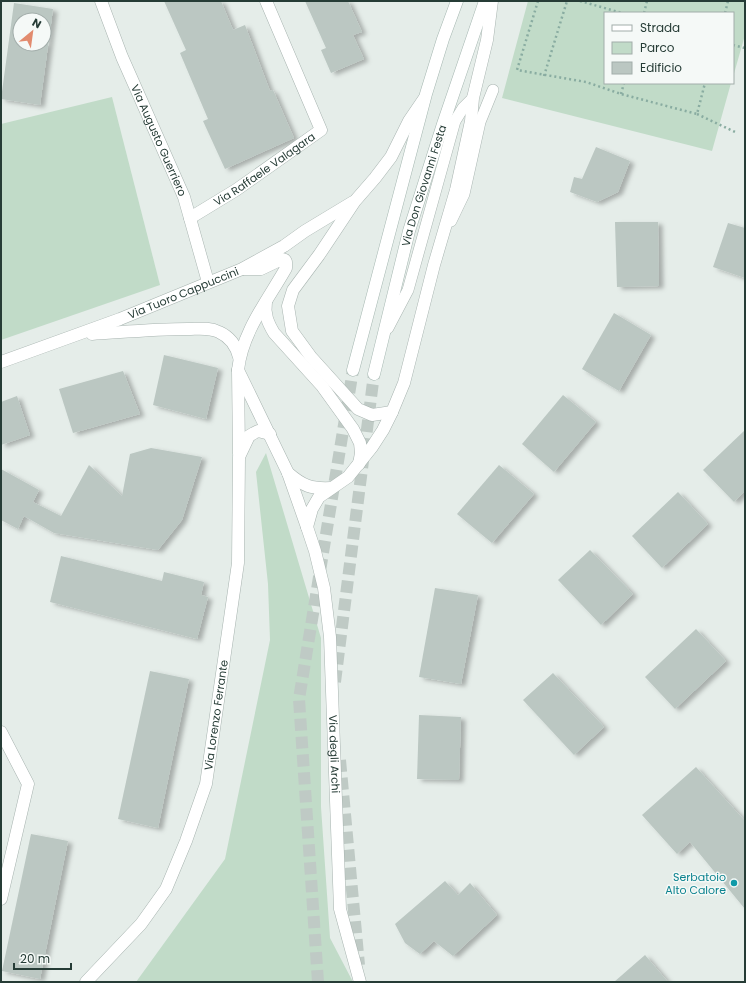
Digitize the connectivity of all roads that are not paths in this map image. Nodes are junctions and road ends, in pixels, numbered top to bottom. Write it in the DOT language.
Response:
graph roads {
  1 [pos="101,1"];
  2 [pos="266,1"];
  3 [pos="457,1"];
  4 [pos="485,1"];
  5 [pos="492,1"];
  6 [pos="493,90"];
  7 [pos="426,94"];
  8 [pos="474,98"];
  9 [pos="355,200"];
  10 [pos="190,218"];
  11 [pos="442,240"];
  12 [pos="242,269"];
  13 [pos="208,282"];
  14 [pos="266,302"];
  15 [pos="77,335"];
  16 [pos="383,338"];
  17 [pos="239,357"];
  18 [pos="1,362"];
  19 [pos="238,370"];
  20 [pos="352,370"];
  21 [pos="374,374"];
  22 [pos="392,412"];
  23 [pos="270,434"];
  24 [pos="239,457"];
  25 [pos="359,466"];
  26 [pos="288,473"];
  27 [pos="331,488"];
  28 [pos="307,527"];
  29 [pos="1,732"];
  30 [pos="1,899"];
  31 [pos="86,982"];
  32 [pos="360,982"];
  1 -- 10 [label="street, Via Augusto Guerriero"];
  2 -- 10 [label="street, Via Raffaele Valagara"];
  3 -- 7 [label="street, Via Don Giovanni Festa"];
  4 -- 16 [label="street, Via Don Giovanni Festa"];
  5 -- 8 [label="street"];
  6 -- 11 [label="lane"];
  7 -- 9 [label="street"];
  7 -- 20 [label="street, Via Don Giovanni Festa"];
  8 -- 11 [label="street"];
  8 -- 16 [label="lane"];
  9 -- 12 [label="street, Via Tuoro Cappuccini"];
  9 -- 22 [label="street"];
  10 -- 13 [label="street, Via Augusto Guerriero"];
  11 -- 22 [label="street"];
  12 -- 13 [label="street, Via Tuoro Cappuccini"];
  12 -- 14 [label="street"];
  13 -- 15 [label="street, Via Tuoro Cappuccini"];
  14 -- 17 [label="street"];
  14 -- 25 [label="street"];
  15 -- 17 [label="street"];
  15 -- 18 [label="street, Via Tuoro Cappuccini"];
  16 -- 21 [label="street, Via Don Giovanni Festa"];
  17 -- 19 [label="street"];
  19 -- 23 [label="street, Via degli Archi"];
  19 -- 24 [label="street"];
  22 -- 25 [label="street"];
  23 -- 24 [label="street, Via Lorenzo Ferrante"];
  23 -- 26 [label="street, Via degli Archi"];
  24 -- 31 [label="street, Via Lorenzo Ferrante"];
  25 -- 27 [label="street"];
  26 -- 27 [label="street"];
  26 -- 28 [label="street, Via degli Archi"];
  27 -- 28 [label="street"];
  28 -- 32 [label="street, Via degli Archi"];
  29 -- 30 [label="street"];
}
